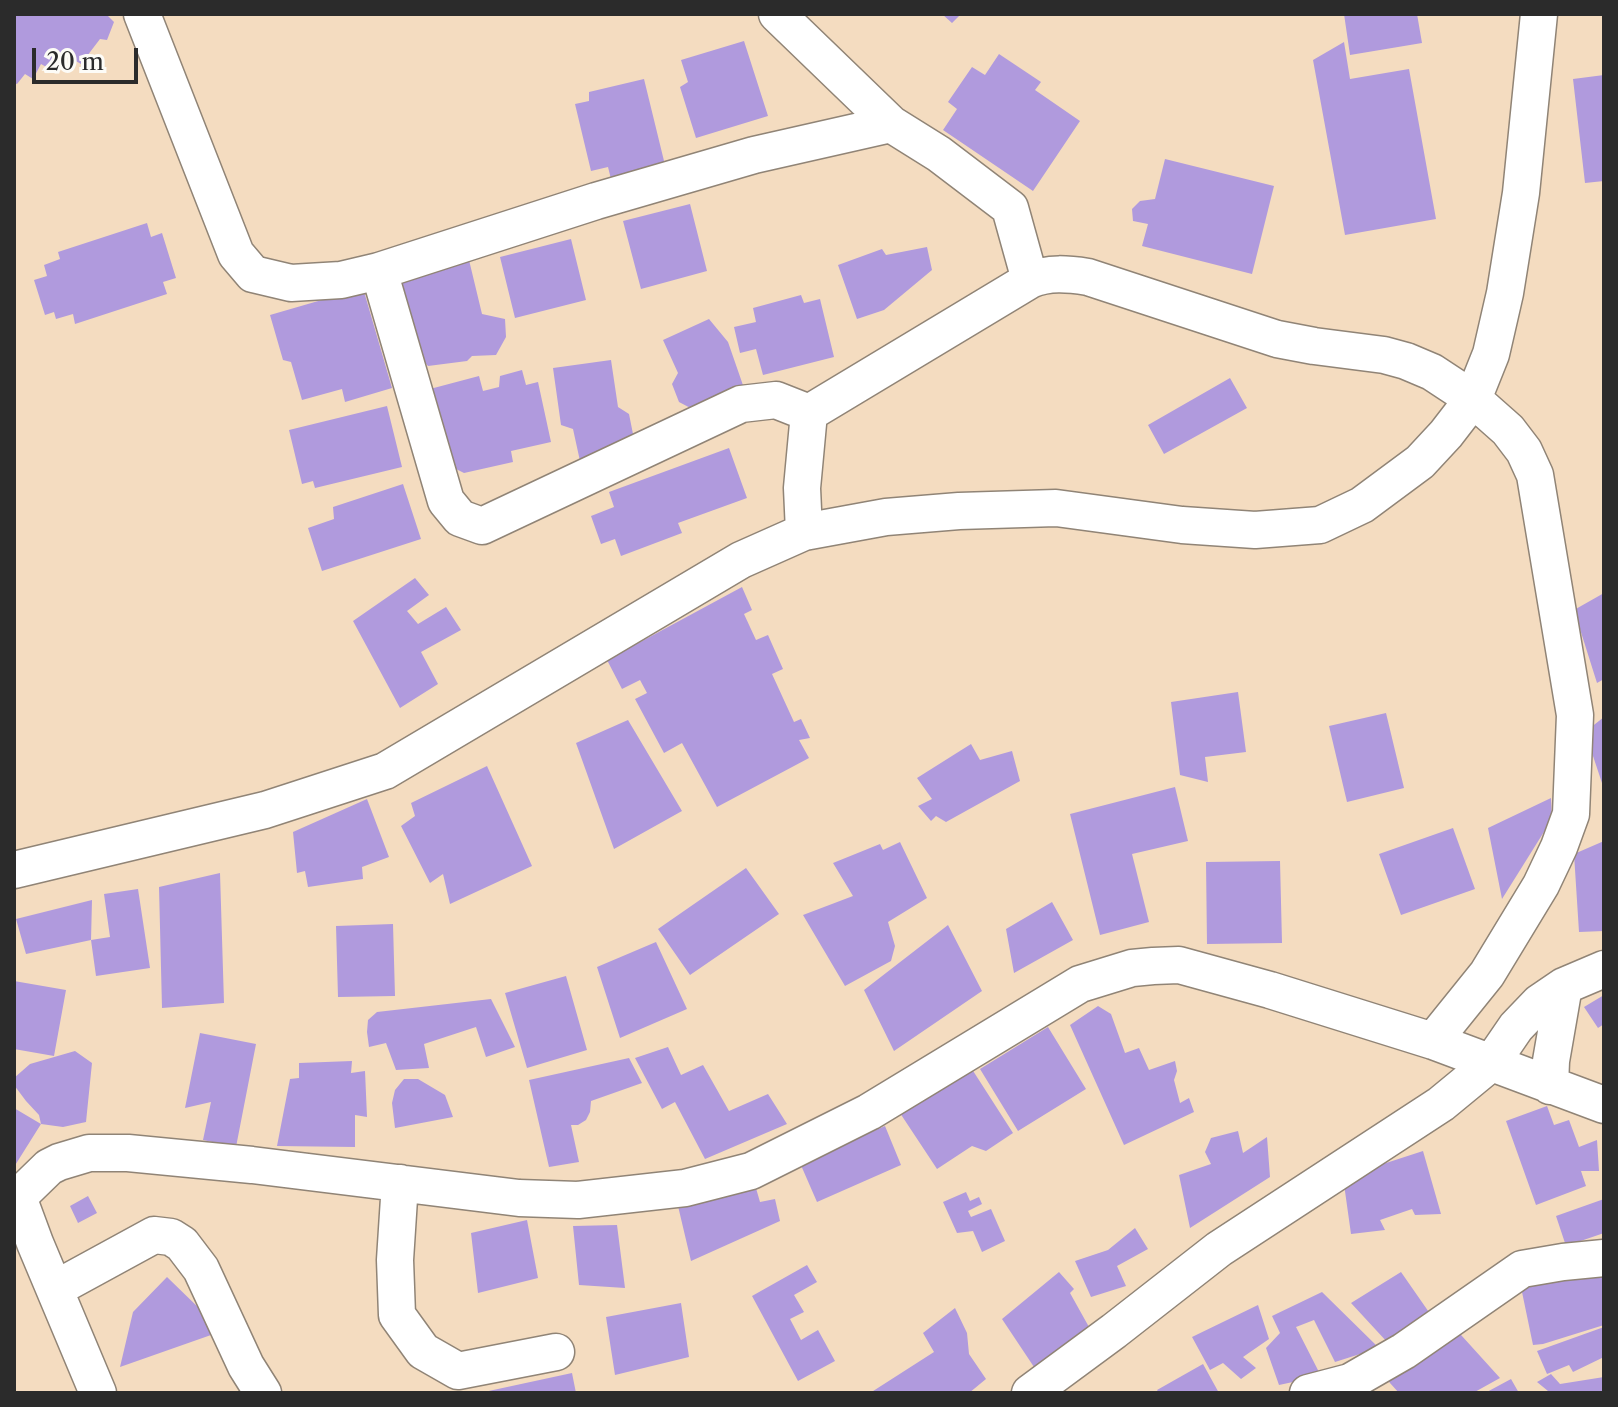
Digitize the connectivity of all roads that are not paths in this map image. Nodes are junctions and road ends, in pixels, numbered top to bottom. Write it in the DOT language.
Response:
graph roads {
  1 [pos="142,14"];
  2 [pos="777,14"];
  3 [pos="1539,14"];
  4 [pos="891,124"];
  5 [pos="379,271"];
  6 [pos="1030,280"];
  7 [pos="1473,399"];
  8 [pos="809,413"];
  9 [pos="804,532"];
  10 [pos="14,870"];
  11 [pos="1604,969"];
  12 [pos="1564,986"];
  13 [pos="1433,1041"];
  14 [pos="1492,1062"];
  15 [pos="1550,1086"];
  16 [pos="1604,1105"];
  17 [pos="400,1183"];
  18 [pos="16,1199"];
  19 [pos="1604,1258"];
  20 [pos="55,1289"];
  21 [pos="556,1352"];
  22 [pos="98,1393"];
  23 [pos="263,1393"];
  24 [pos="1030,1393"];
  25 [pos="1308,1393"];
  1 -- 5 [label="street"];
  2 -- 4 [label="street"];
  3 -- 7 [label="street"];
  4 -- 5 [label="street"];
  4 -- 6 [label="street"];
  5 -- 8 [label="street"];
  6 -- 7 [label="street"];
  6 -- 8 [label="street"];
  7 -- 9 [label="street"];
  7 -- 13 [label="street"];
  8 -- 9 [label="street"];
  9 -- 10 [label="street"];
  11 -- 12 [label="street"];
  12 -- 14 [label="street"];
  12 -- 15 [label="street"];
  13 -- 14 [label="street"];
  13 -- 17 [label="street"];
  14 -- 15 [label="street"];
  14 -- 24 [label="street"];
  15 -- 16 [label="street"];
  17 -- 18 [label="street"];
  17 -- 21 [label="street"];
  18 -- 20 [label="street"];
  19 -- 25 [label="street"];
  20 -- 22 [label="street"];
  20 -- 23 [label="street"];
}
